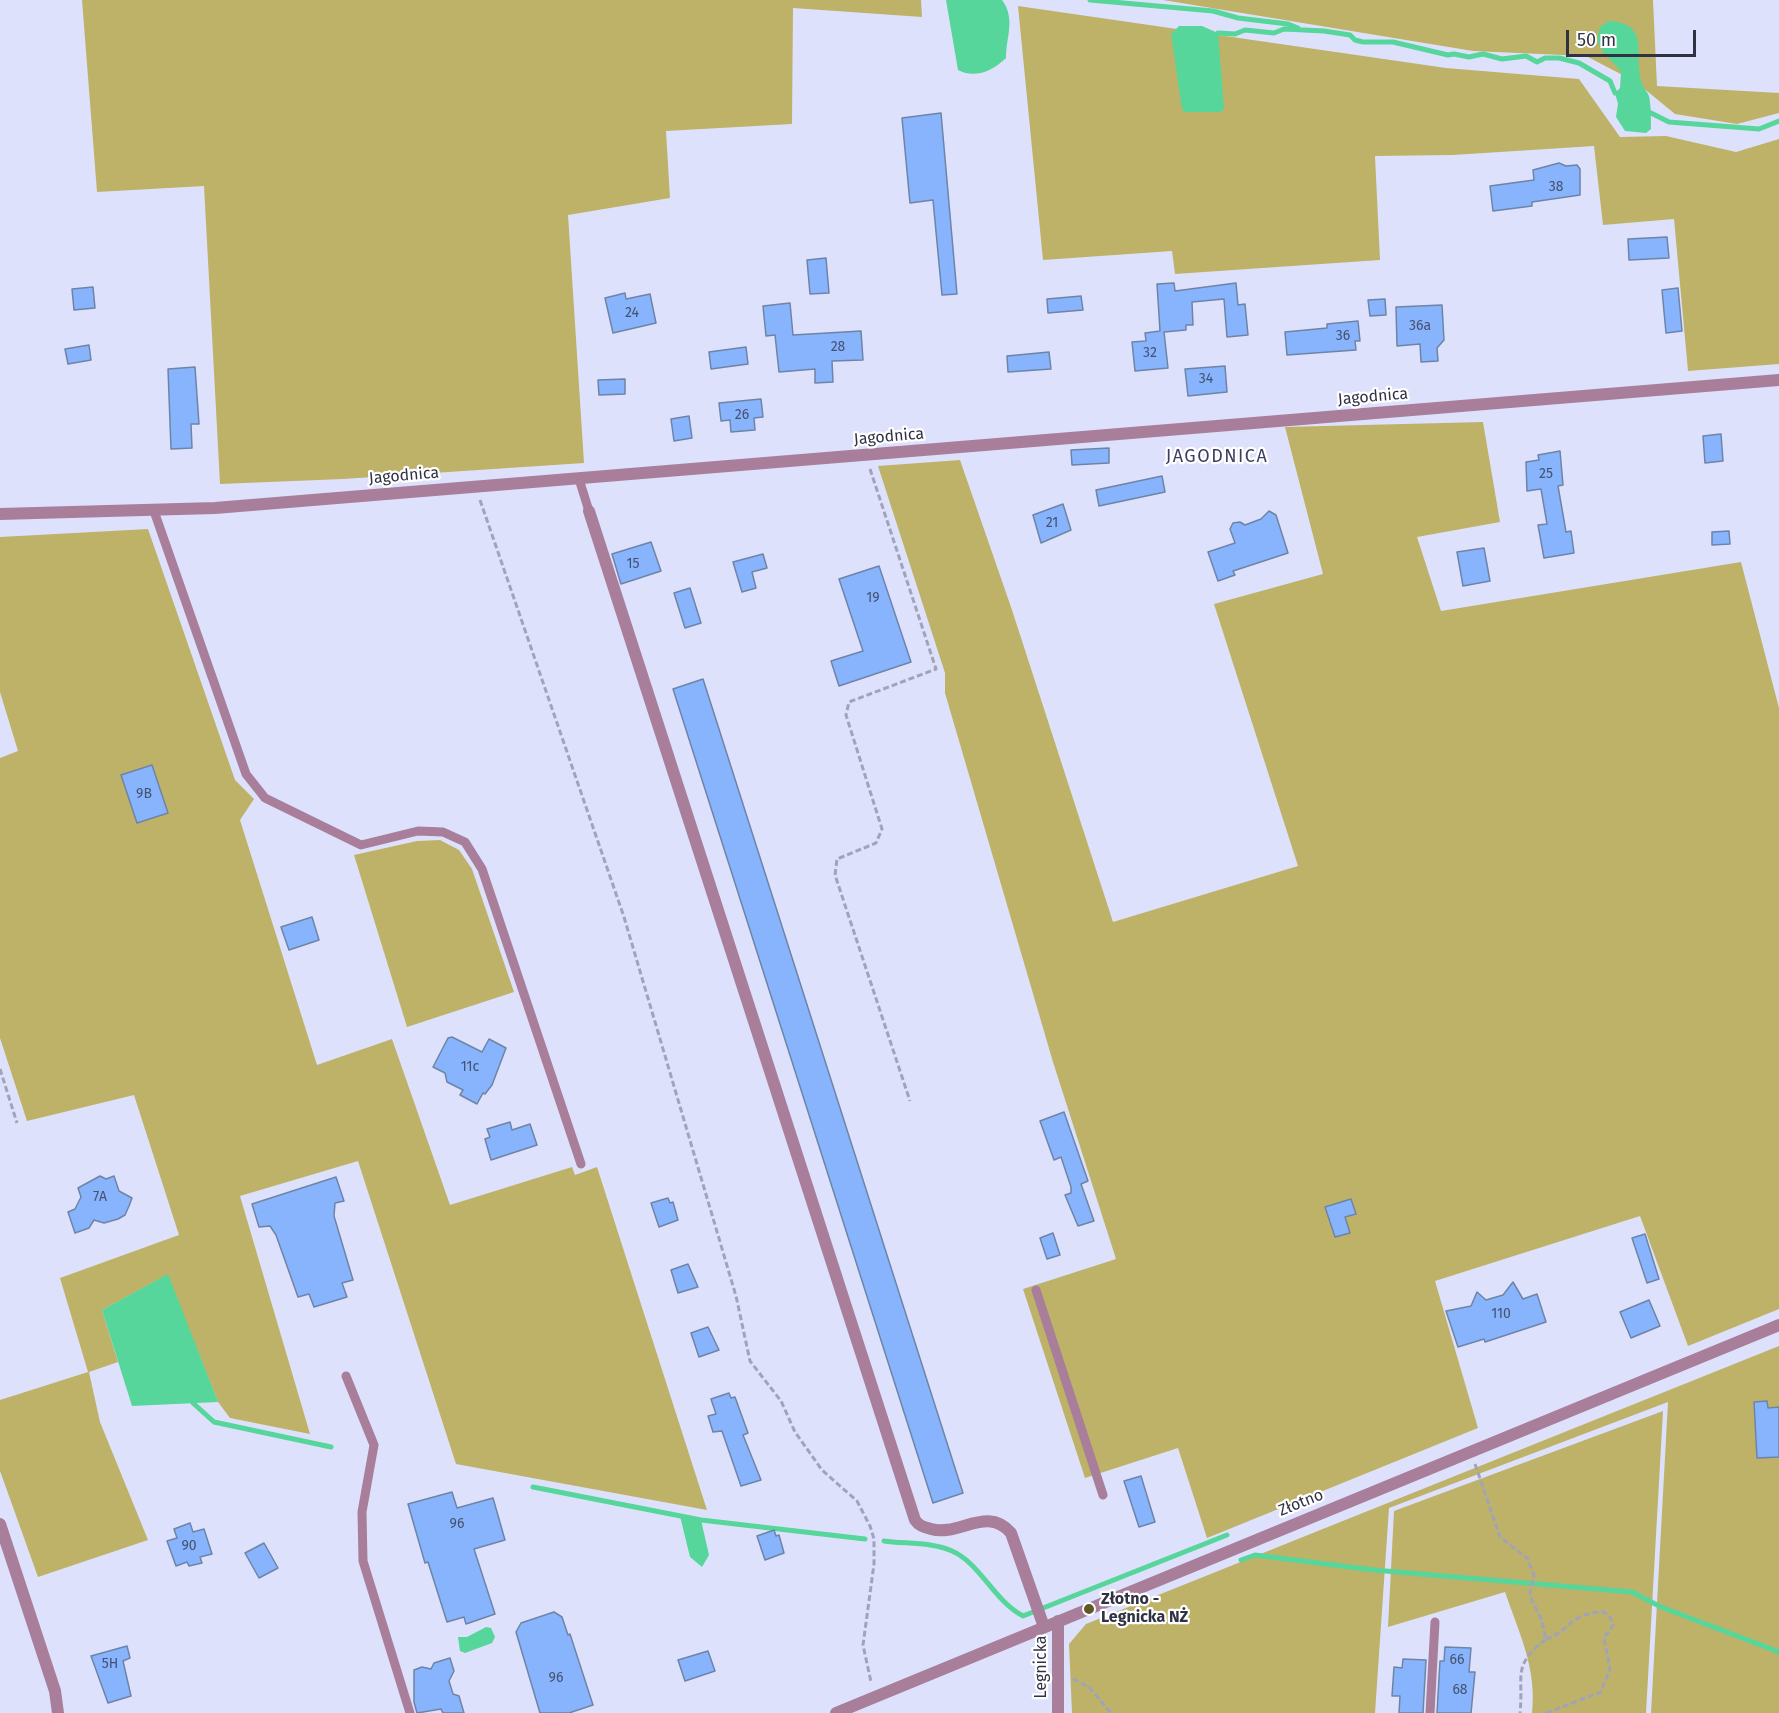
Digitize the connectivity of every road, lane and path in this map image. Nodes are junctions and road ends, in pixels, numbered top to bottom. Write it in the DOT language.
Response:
graph roads {
  1 [pos="1779,380"];
  2 [pos="866,455"];
  3 [pos="579,479"];
  4 [pos="476,487"];
  5 [pos="154,511"];
  6 [pos="589,511"];
  7 [pos="0,514"];
  8 [pos="0,1070"];
  9 [pos="910,1101"];
  10 [pos="17,1123"];
  11 [pos="580,1164"];
  12 [pos="1036,1290"];
  13 [pos="1779,1325"];
  14 [pos="346,1377"];
  15 [pos="1478,1474"];
  16 [pos="1103,1495"];
  17 [pos="0,1524"];
  18 [pos="1058,1621"];
  19 [pos="1435,1622"];
  20 [pos="1044,1627"];
  21 [pos="1546,1638"];
  22 [pos="1058,1672"];
  23 [pos="866,1701"];
  24 [pos="58,1713"];
  25 [pos="410,1713"];
  26 [pos="836,1713"];
  27 [pos="1059,1713"];
  28 [pos="1111,1713"];
  29 [pos="1430,1713"];
  30 [pos="1520,1713"];
  31 [pos="1546,1713"];
  1 -- 2 [label="street, Jagodnica"];
  2 -- 3 [label="street, Jagodnica"];
  2 -- 9 [label="path"];
  3 -- 4 [label="street, Jagodnica"];
  3 -- 6 [label="lane"];
  4 -- 5 [label="street, Jagodnica"];
  4 -- 23 [label="path"];
  5 -- 7 [label="street, Jagodnica"];
  5 -- 11 [label="lane"];
  6 -- 20 [label="street"];
  8 -- 10 [label="path"];
  12 -- 16 [label="lane"];
  13 -- 18 [label="street, Złotno"];
  14 -- 25 [label="lane"];
  15 -- 21 [label="path"];
  17 -- 24 [label="street"];
  18 -- 20 [label="street, Złotno"];
  18 -- 22 [label="street, Legnicka"];
  19 -- 29 [label="lane"];
  20 -- 23 [label="street, Złotno"];
  21 -- 30 [label="path"];
  21 -- 31 [label="path"];
  22 -- 27 [label="street, Legnicka"];
  22 -- 28 [label="path"];
  23 -- 26 [label="street, Złotno"];
}
